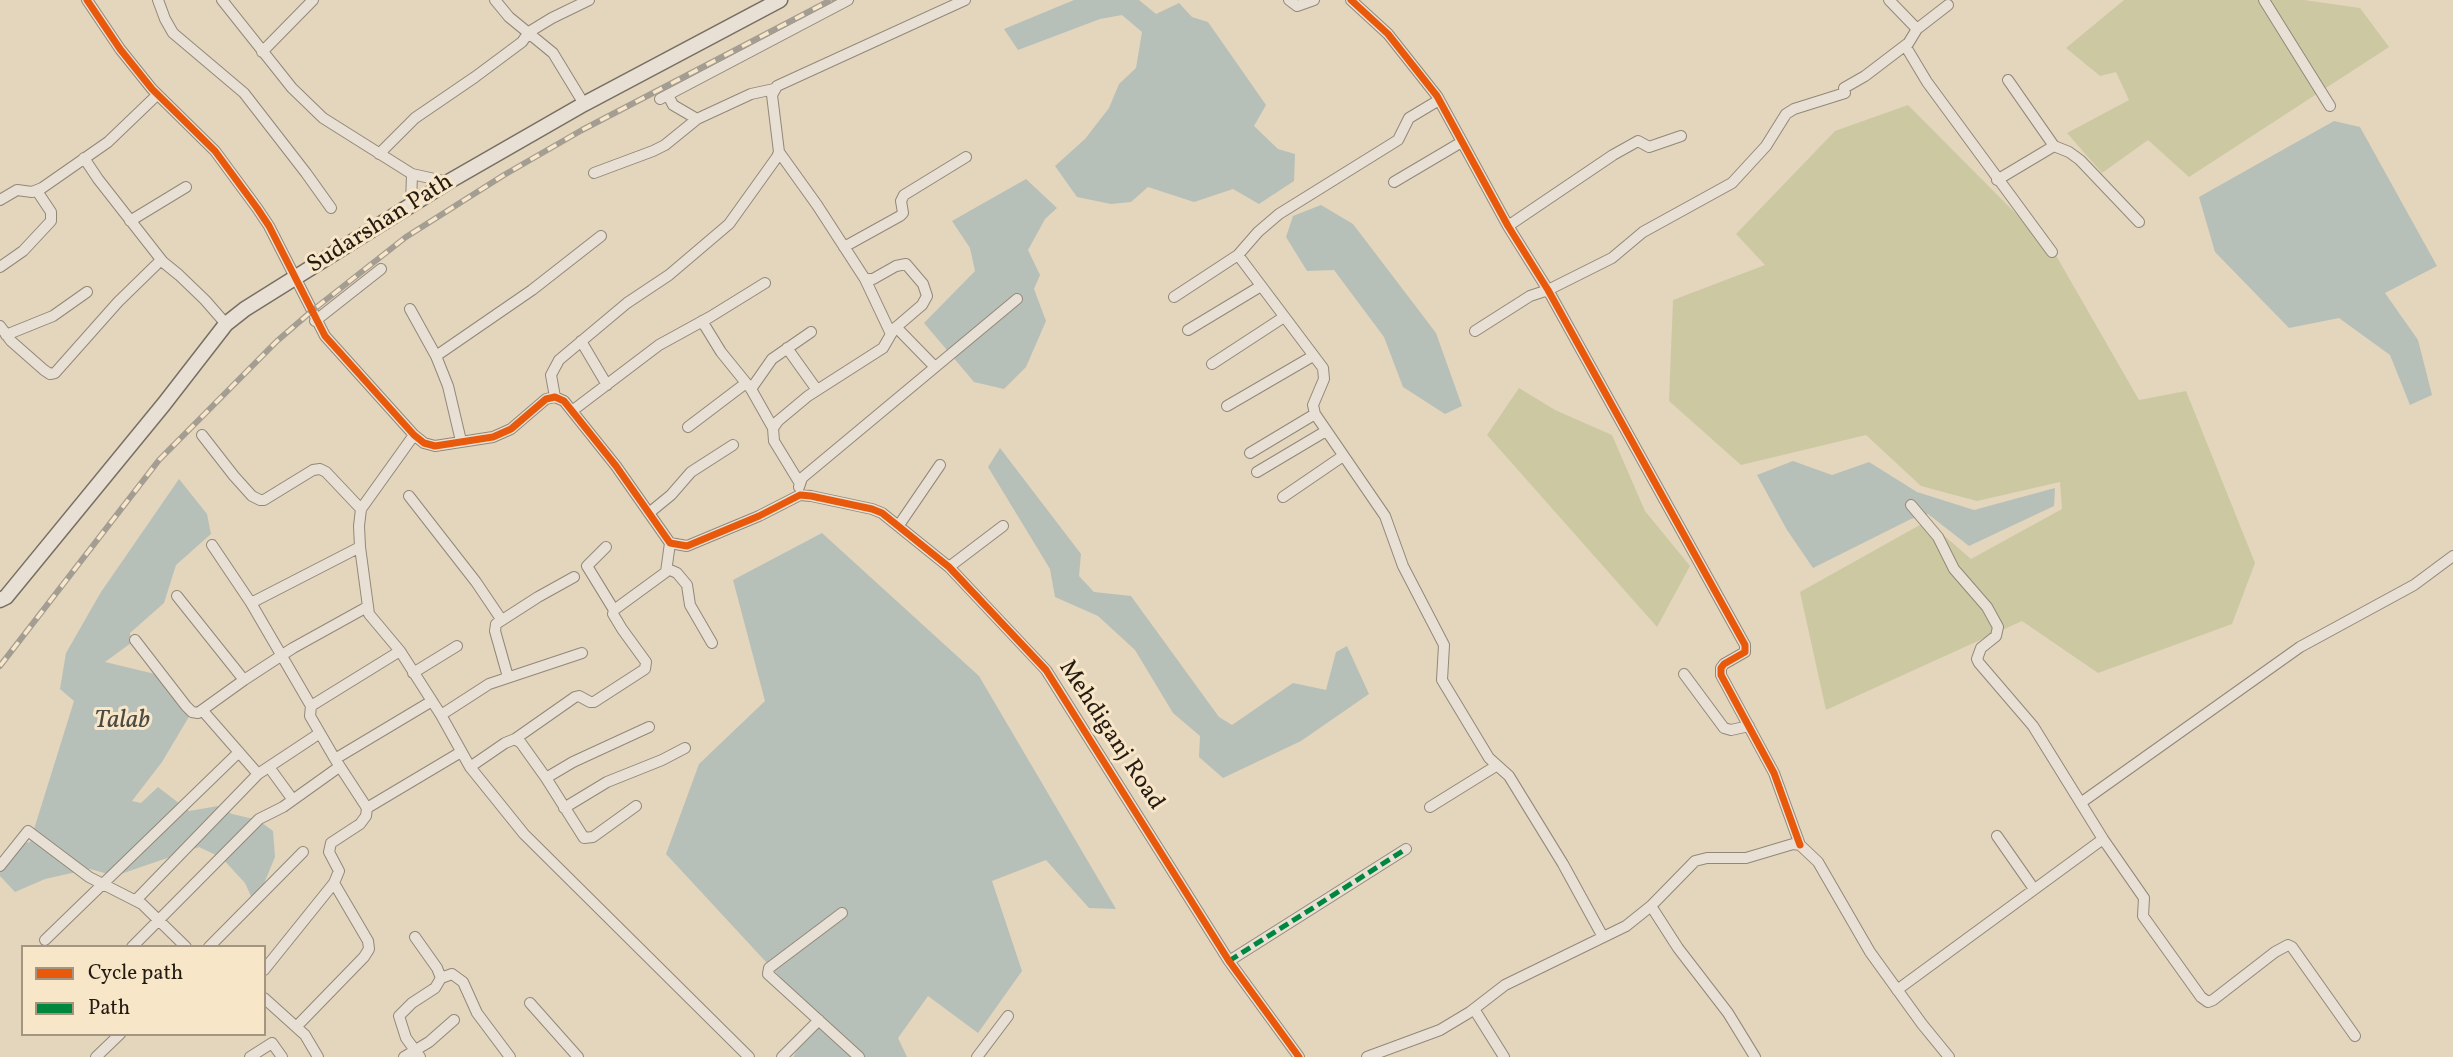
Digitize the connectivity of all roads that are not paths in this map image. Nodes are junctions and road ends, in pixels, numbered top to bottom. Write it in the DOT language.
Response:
graph roads {
  1 [pos="87,0"];
  2 [pos="159,0"];
  3 [pos="222,0"];
  4 [pos="313,0"];
  5 [pos="495,0"];
  6 [pos="590,0"];
  7 [pos="848,0"];
  8 [pos="965,0"];
  9 [pos="1289,0"];
  10 [pos="1314,0"];
  11 [pos="1351,0"];
  12 [pos="1889,0"];
  13 [pos="2264,0"];
  14 [pos="777,1"];
  15 [pos="1948,5"];
  16 [pos="1917,29"];
  17 [pos="529,32"];
  18 [pos="1907,44"];
  19 [pos="262,52"];
  20 [pos="2008,80"];
  21 [pos="774,89"];
  22 [pos="157,95"];
  23 [pos="1439,100"];
  24 [pos="584,104"];
  25 [pos="2330,106"];
  26 [pos="697,119"];
  27 [pos="1681,136"];
  28 [pos="1460,143"];
  29 [pos="2054,146"];
  30 [pos="779,152"];
  31 [pos="379,154"];
  32 [pos="966,157"];
  33 [pos="84,158"];
  34 [pos="594,173"];
  35 [pos="412,174"];
  36 [pos="1997,180"];
  37 [pos="448,182"];
  38 [pos="1394,182"];
  39 [pos="186,187"];
  40 [pos="37,191"];
  41 [pos="0,200"];
  42 [pos="411,204"];
  43 [pos="331,208"];
  44 [pos="130,221"];
  45 [pos="2139,222"];
  46 [pos="1508,226"];
  47 [pos="601,236"];
  48 [pos="844,247"];
  49 [pos="2052,252"];
  50 [pos="1238,255"];
  51 [pos="163,262"];
  52 [pos="0,267"];
  53 [pos="381,269"];
  54 [pos="295,279"];
  55 [pos="865,279"];
  56 [pos="765,282"];
  57 [pos="1261,286"];
  58 [pos="1548,290"];
  59 [pos="87,292"];
  60 [pos="1174,296"];
  61 [pos="1017,299"];
  62 [pos="410,309"];
  63 [pos="1284,317"];
  64 [pos="315,321"];
  65 [pos="702,321"];
  66 [pos="226,324"];
  67 [pos="894,330"];
  68 [pos="1188,330"];
  69 [pos="3,331"];
  70 [pos="1475,331"];
  71 [pos="811,332"];
  72 [pos="582,341"];
  73 [pos="787,348"];
  74 [pos="436,356"];
  75 [pos="1312,356"];
  76 [pos="1212,364"];
  77 [pos="935,368"];
  78 [pos="607,385"];
  79 [pos="749,386"];
  80 [pos="817,390"];
  81 [pos="555,397"];
  82 [pos="1227,406"];
  83 [pos="572,411"];
  84 [pos="1315,414"];
  85 [pos="688,427"];
  86 [pos="773,428"];
  87 [pos="1326,431"];
  88 [pos="202,435"];
  89 [pos="414,435"];
  90 [pos="461,441"];
  91 [pos="733,445"];
  92 [pos="1250,453"];
  93 [pos="1343,456"];
  94 [pos="940,465"];
  95 [pos="1257,472"];
  96 [pos="799,482"];
  97 [pos="800,495"];
  98 [pos="409,496"];
  99 [pos="1283,497"];
  100 [pos="1911,505"];
  101 [pos="361,509"];
  102 [pos="649,513"];
  103 [pos="899,525"];
  104 [pos="1003,526"];
  105 [pos="670,543"];
  106 [pos="212,545"];
  107 [pos="606,547"];
  108 [pos="360,548"];
  109 [pos="2453,556"];
  110 [pos="949,567"];
  111 [pos="668,569"];
  112 [pos="574,577"];
  113 [pos="177,596"];
  114 [pos="0,600"];
  115 [pos="251,603"];
  116 [pos="367,607"];
  117 [pos="614,610"];
  118 [pos="501,619"];
  119 [pos="135,640"];
  120 [pos="712,643"];
  121 [pos="457,646"];
  122 [pos="400,651"];
  123 [pos="582,653"];
  124 [pos="281,656"];
  125 [pos="413,673"];
  126 [pos="1684,674"];
  127 [pos="508,677"];
  128 [pos="244,680"];
  129 [pos="432,701"];
  130 [pos="311,706"];
  131 [pos="203,710"];
  132 [pos="441,715"];
  133 [pos="1749,726"];
  134 [pos="649,727"];
  135 [pos="320,733"];
  136 [pos="515,738"];
  137 [pos="685,748"];
  138 [pos="239,752"];
  139 [pos="461,752"];
  140 [pos="337,763"];
  141 [pos="1496,766"];
  142 [pos="269,767"];
  143 [pos="470,767"];
  144 [pos="258,774"];
  145 [pos="546,778"];
  146 [pos="293,800"];
  147 [pos="2082,802"];
  148 [pos="636,806"];
  149 [pos="1430,807"];
  150 [pos="367,808"];
  151 [pos="564,808"];
  152 [pos="1997,836"];
  153 [pos="2103,839"];
  154 [pos="1800,845"];
  155 [pos="1406,849"];
  156 [pos="303,852"];
  157 [pos="0,866"];
  158 [pos="103,883"];
  159 [pos="334,883"];
  160 [pos="2034,889"];
  161 [pos="136,900"];
  162 [pos="1651,906"];
  163 [pos="842,913"];
  164 [pos="160,920"];
  165 [pos="415,937"];
  166 [pos="1603,937"];
  167 [pos="45,940"];
  168 [pos="134,945"];
  169 [pos="184,945"];
  170 [pos="211,945"];
  171 [pos="1229,961"];
  172 [pos="266,968"];
  173 [pos="441,978"];
  174 [pos="1897,990"];
  175 [pos="266,1000"];
  176 [pos="530,1003"];
  177 [pos="1474,1009"];
  178 [pos="1008,1016"];
  179 [pos="454,1020"];
  180 [pos="819,1020"];
  181 [pos="297,1026"];
  182 [pos="118,1036"];
  183 [pos="265,1036"];
  184 [pos="2355,1036"];
  185 [pos="272,1043"];
  186 [pos="418,1054"];
  187 [pos="96,1057"];
  188 [pos="250,1057"];
  189 [pos="282,1057"];
  190 [pos="318,1057"];
  191 [pos="404,1057"];
  192 [pos="510,1057"];
  193 [pos="578,1057"];
  194 [pos="749,1057"];
  195 [pos="782,1057"];
  196 [pos="859,1057"];
  197 [pos="977,1057"];
  198 [pos="1299,1057"];
  199 [pos="1367,1057"];
  200 [pos="1504,1057"];
  201 [pos="1755,1057"];
  202 [pos="1949,1057"];
  1 -- 22 [label="street"];
  2 -- 43 [label="street"];
  3 -- 19 [label="street"];
  4 -- 19 [label="street"];
  5 -- 17 [label="street"];
  6 -- 17 [label="street"];
  7 -- 26 [label="street"];
  8 -- 21 [label="street"];
  9 -- 10 [label="street"];
  11 -- 23 [label="street"];
  12 -- 16 [label="street"];
  13 -- 25 [label="street"];
  14 -- 24 [label="main road, Sudarshan Path"];
  15 -- 16 [label="street"];
  16 -- 18 [label="street"];
  17 -- 24 [label="street"];
  17 -- 31 [label="street"];
  18 -- 36 [label="street"];
  18 -- 58 [label="street"];
  19 -- 31 [label="street"];
  20 -- 29 [label="street"];
  21 -- 26 [label="street"];
  21 -- 30 [label="street"];
  22 -- 33 [label="street"];
  22 -- 54 [label="street"];
  23 -- 28 [label="street"];
  23 -- 50 [label="street"];
  24 -- 37 [label="main road, Sudarshan Path"];
  26 -- 34 [label="street"];
  27 -- 46 [label="street"];
  28 -- 38 [label="street"];
  28 -- 46 [label="street"];
  29 -- 36 [label="street"];
  29 -- 45 [label="street"];
  30 -- 48 [label="street"];
  30 -- 72 [label="street"];
  31 -- 35 [label="street"];
  32 -- 48 [label="street"];
  33 -- 40 [label="street"];
  33 -- 44 [label="street"];
  35 -- 37 [label="street"];
  35 -- 42 [label="street"];
  36 -- 49 [label="street"];
  37 -- 42 [label="main road, Sudarshan Path"];
  39 -- 44 [label="street"];
  40 -- 41 [label="street"];
  40 -- 52 [label="street"];
  42 -- 54 [label="main road, Sudarshan Path"];
  44 -- 51 [label="street"];
  46 -- 58 [label="street"];
  47 -- 74 [label="street"];
  48 -- 55 [label="street"];
  50 -- 57 [label="street"];
  50 -- 60 [label="street"];
  51 -- 66 [label="street"];
  51 -- 69 [label="street"];
  53 -- 64 [label="street"];
  54 -- 64 [label="street"];
  54 -- 66 [label="main road, Sudarshan Path"];
  55 -- 67 [label="street"];
  55 -- 67 [label="street"];
  56 -- 65 [label="street"];
  57 -- 63 [label="street"];
  57 -- 68 [label="street"];
  58 -- 70 [label="street"];
  58 -- 133 [label="street"];
  59 -- 69 [label="street"];
  61 -- 77 [label="street"];
  62 -- 74 [label="street"];
  63 -- 75 [label="street"];
  63 -- 76 [label="street"];
  64 -- 89 [label="street"];
  65 -- 78 [label="street"];
  65 -- 79 [label="street"];
  66 -- 114 [label="main road, Sudarshan Path"];
  67 -- 77 [label="street"];
  67 -- 80 [label="street"];
  71 -- 73 [label="street"];
  72 -- 78 [label="street"];
  72 -- 81 [label="street"];
  73 -- 79 [label="street"];
  73 -- 80 [label="street"];
  74 -- 90 [label="street"];
  75 -- 82 [label="street"];
  75 -- 84 [label="street"];
  77 -- 96 [label="street"];
  78 -- 83 [label="street"];
  79 -- 85 [label="street"];
  79 -- 86 [label="street"];
  80 -- 86 [label="street"];
  81 -- 83 [label="street"];
  81 -- 90 [label="street"];
  83 -- 102 [label="street"];
  84 -- 87 [label="street"];
  84 -- 92 [label="street"];
  86 -- 96 [label="street"];
  87 -- 93 [label="street"];
  87 -- 95 [label="street"];
  88 -- 101 [label="street"];
  89 -- 90 [label="street"];
  89 -- 101 [label="street"];
  91 -- 102 [label="street"];
  93 -- 99 [label="street"];
  93 -- 141 [label="street"];
  94 -- 103 [label="street"];
  96 -- 97 [label="street"];
  97 -- 103 [label="street, Mehdiganj Road"];
  97 -- 105 [label="street"];
  98 -- 118 [label="street"];
  100 -- 147 [label="street"];
  101 -- 108 [label="street"];
  102 -- 105 [label="street"];
  103 -- 110 [label="street, Mehdiganj Road"];
  104 -- 110 [label="street"];
  105 -- 111 [label="street"];
  106 -- 115 [label="street"];
  107 -- 117 [label="street"];
  108 -- 115 [label="street"];
  108 -- 116 [label="street"];
  109 -- 147 [label="street"];
  110 -- 171 [label="street, Mehdiganj Road"];
  111 -- 117 [label="street"];
  111 -- 120 [label="street"];
  112 -- 118 [label="street"];
  113 -- 128 [label="street"];
  115 -- 124 [label="street"];
  116 -- 122 [label="street"];
  116 -- 124 [label="street"];
  117 -- 136 [label="street"];
  118 -- 127 [label="street"];
  119 -- 131 [label="street"];
  121 -- 125 [label="street"];
  122 -- 125 [label="street"];
  122 -- 130 [label="street"];
  123 -- 127 [label="street"];
  124 -- 128 [label="street"];
  124 -- 130 [label="street"];
  125 -- 129 [label="street"];
  126 -- 133 [label="street"];
  127 -- 132 [label="street"];
  128 -- 131 [label="street"];
  129 -- 132 [label="street"];
  129 -- 140 [label="street"];
  130 -- 135 [label="street"];
  131 -- 138 [label="street"];
  132 -- 139 [label="street"];
  133 -- 154 [label="street"];
  134 -- 145 [label="street"];
  135 -- 140 [label="street"];
  135 -- 142 [label="street"];
  136 -- 143 [label="street"];
  136 -- 145 [label="street"];
  137 -- 151 [label="street"];
  138 -- 144 [label="street"];
  138 -- 158 [label="street"];
  139 -- 143 [label="street"];
  139 -- 150 [label="street"];
  140 -- 146 [label="street"];
  140 -- 150 [label="street"];
  141 -- 149 [label="street"];
  141 -- 166 [label="street"];
  142 -- 144 [label="street"];
  142 -- 146 [label="street"];
  143 -- 194 [label="street"];
  144 -- 161 [label="street"];
  145 -- 151 [label="street"];
  146 -- 164 [label="street"];
  147 -- 153 [label="street"];
  148 -- 151 [label="street"];
  150 -- 159 [label="street"];
  152 -- 160 [label="street"];
  153 -- 160 [label="street"];
  153 -- 184 [label="street"];
  154 -- 162 [label="street"];
  154 -- 174 [label="street"];
  155 -- 171 [label="street"];
  156 -- 170 [label="street"];
  157 -- 158 [label="street"];
  158 -- 161 [label="street"];
  158 -- 167 [label="street"];
  159 -- 172 [label="street"];
  159 -- 181 [label="street"];
  160 -- 174 [label="street"];
  161 -- 164 [label="street"];
  162 -- 166 [label="street"];
  162 -- 201 [label="street"];
  163 -- 180 [label="street"];
  164 -- 168 [label="street"];
  164 -- 169 [label="street"];
  165 -- 173 [label="street"];
  166 -- 177 [label="street"];
  171 -- 198 [label="street, Mehdiganj Road"];
  173 -- 186 [label="street"];
  173 -- 192 [label="street"];
  174 -- 202 [label="street"];
  175 -- 181 [label="street"];
  176 -- 193 [label="street"];
  177 -- 199 [label="street"];
  177 -- 200 [label="street"];
  178 -- 197 [label="street"];
  179 -- 186 [label="street"];
  180 -- 195 [label="street"];
  180 -- 196 [label="street"];
  181 -- 190 [label="street"];
  182 -- 187 [label="street"];
  183 -- 185 [label="street"];
  185 -- 188 [label="street"];
  185 -- 189 [label="street"];
  186 -- 191 [label="street"];
}
